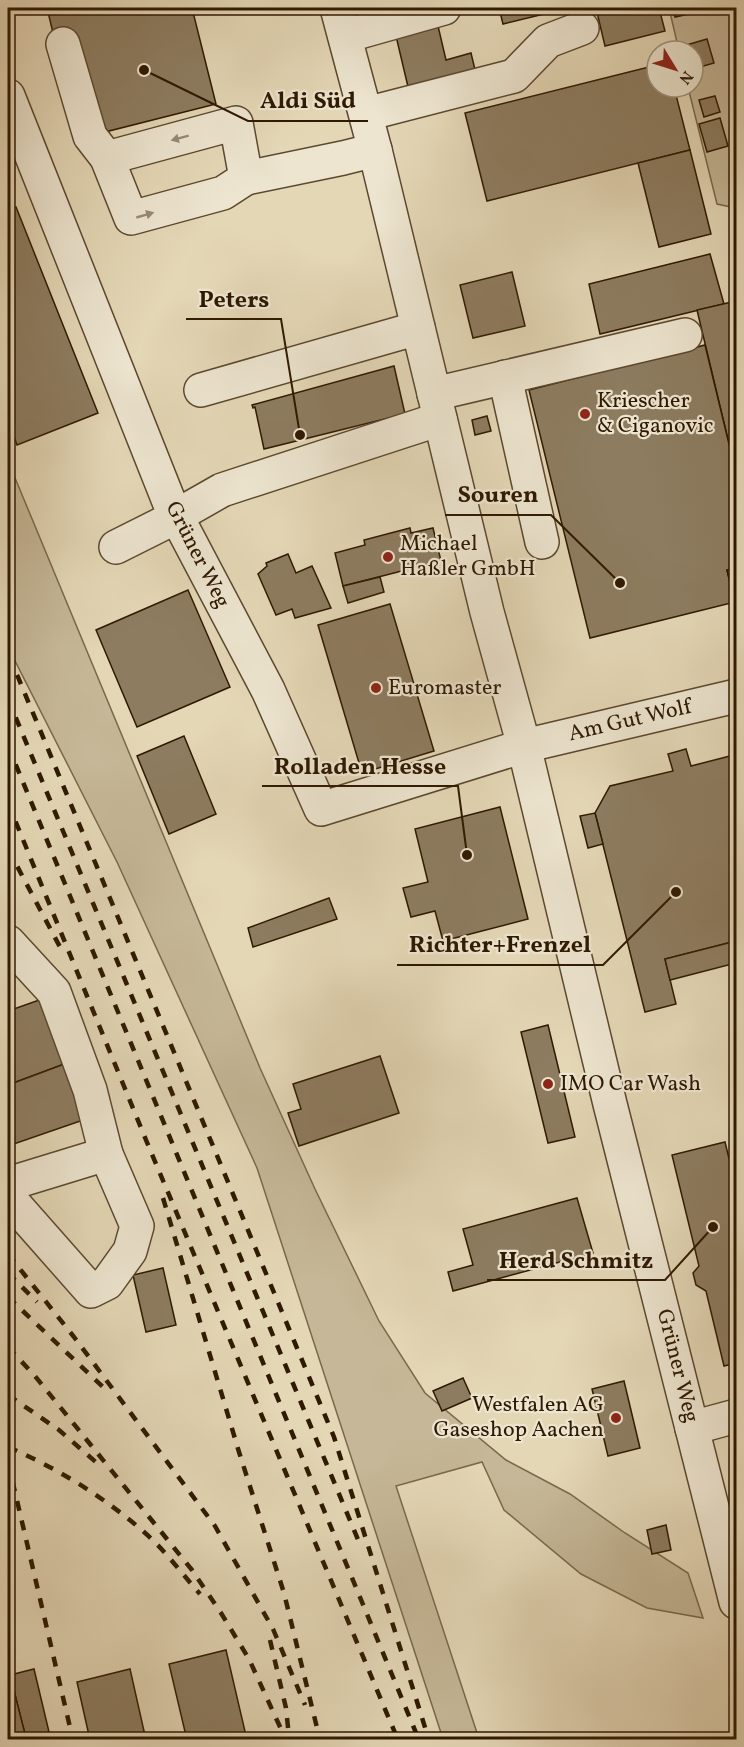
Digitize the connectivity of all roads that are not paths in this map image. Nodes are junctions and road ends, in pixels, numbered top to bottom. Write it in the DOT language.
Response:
graph roads {
  1 [pos="444,8"];
  2 [pos="341,22"];
  3 [pos="582,28"];
  4 [pos="63,44"];
  5 [pos="8,96"];
  6 [pos="366,114"];
  7 [pos="375,150"];
  8 [pos="107,158"];
  9 [pos="246,178"];
  10 [pos="418,328"];
  11 [pos="685,334"];
  12 [pos="505,377"];
  13 [pos="201,390"];
  14 [pos="437,406"];
  15 [pos="176,515"];
  16 [pos="542,542"];
  17 [pos="116,547"];
  18 [pos="736,696"];
  19 [pos="525,746"];
  20 [pos="8,942"];
  21 [pos="106,1154"];
  22 [pos="8,1184"];
  23 [pos="8,1197"];
  24 [pos="736,1416"];
  25 [pos="692,1428"];
  26 [pos="736,1602"];
  1 -- 2 [label="street"];
  2 -- 6 [label="street, Grüner Weg"];
  3 -- 6 [label="street"];
  4 -- 8 [label="street"];
  5 -- 15 [label="street, Grüner Weg"];
  6 -- 7 [label="street, Grüner Weg"];
  7 -- 9 [label="street"];
  7 -- 10 [label="street, Grüner Weg"];
  8 -- 9 [label="street, one-way"];
  9 -- 8 [label="street, one-way"];
  10 -- 13 [label="street"];
  10 -- 14 [label="street, Grüner Weg"];
  11 -- 12 [label="street"];
  12 -- 14 [label="street"];
  12 -- 16 [label="street"];
  14 -- 15 [label="street"];
  14 -- 19 [label="street, Grüner Weg"];
  15 -- 17 [label="street"];
  15 -- 19 [label="street, Grüner Weg"];
  18 -- 19 [label="street, Am Gut Wolf"];
  19 -- 25 [label="street, Grüner Weg"];
  20 -- 21 [label="street"];
  21 -- 22 [label="street"];
  21 -- 23 [label="street"];
  24 -- 25 [label="street"];
  25 -- 26 [label="street, Grüner Weg"];
}
